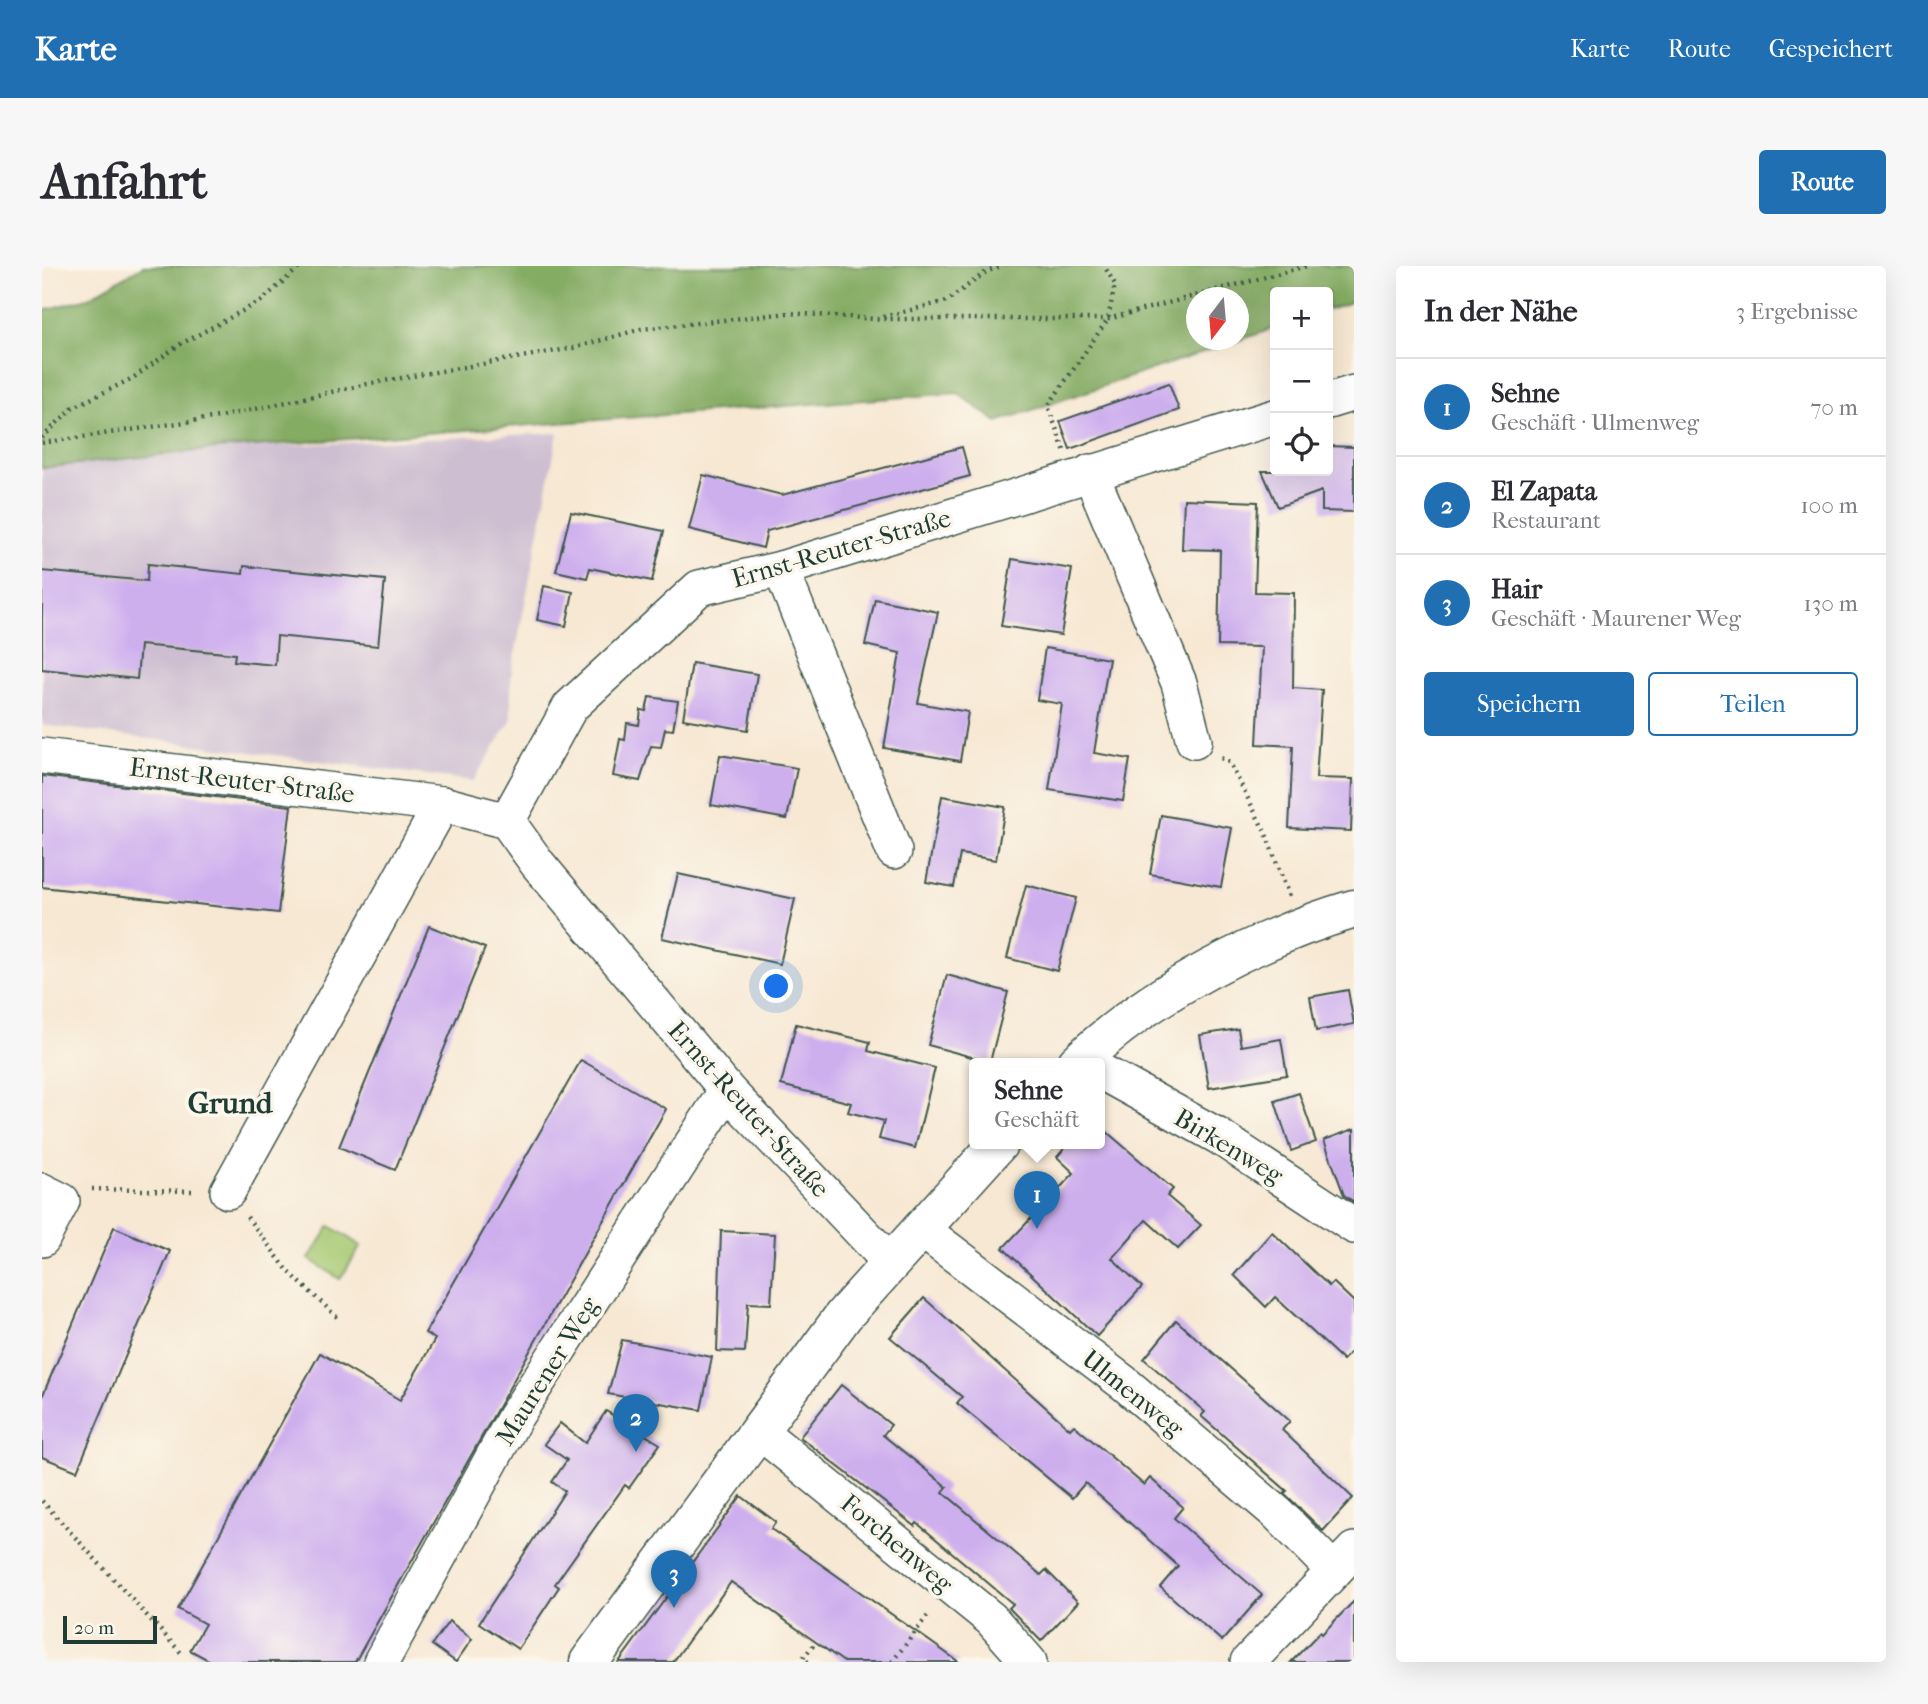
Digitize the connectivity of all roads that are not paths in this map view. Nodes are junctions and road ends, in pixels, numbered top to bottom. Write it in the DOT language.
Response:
graph roads {
  1 [pos="1354,393"];
  2 [pos="1333,399"];
  3 [pos="1270,418"];
  4 [pos="1090,472"];
  5 [pos="781,569"];
  6 [pos="1194,741"];
  7 [pos="42,756"];
  8 [pos="442,804"];
  9 [pos="507,821"];
  10 [pos="894,851"];
  11 [pos="1354,909"];
  12 [pos="1092,1058"];
  13 [pos="1105,1074"];
  14 [pos="727,1090"];
  15 [pos="993,1149"];
  16 [pos="228,1191"];
  17 [pos="52,1196"];
  18 [pos="1354,1226"];
  19 [pos="920,1229"];
  20 [pos="42,1239"];
  21 [pos="890,1262"];
  22 [pos="759,1431"];
  23 [pos="1344,1560"];
  24 [pos="381,1662"];
  25 [pos="589,1662"];
  26 [pos="1029,1662"];
  27 [pos="1248,1662"];
  1 -- 2 [label="street"];
  3 -- 4 [label="street, Ernst-Reuter-Straße"];
  4 -- 5 [label="street, Ernst-Reuter-Straße"];
  4 -- 6 [label="street"];
  5 -- 9 [label="street, Ernst-Reuter-Straße"];
  5 -- 10 [label="street"];
  7 -- 8 [label="street, Ernst-Reuter-Straße"];
  8 -- 9 [label="street, Ernst-Reuter-Straße"];
  8 -- 16 [label="street"];
  9 -- 14 [label="street, Ernst-Reuter-Straße"];
  11 -- 12 [label="street"];
  13 -- 18 [label="street, Birkenweg"];
  14 -- 21 [label="street, Ernst-Reuter-Straße"];
  14 -- 24 [label="street, Maurener Weg"];
  15 -- 19 [label="street"];
  17 -- 20 [label="street"];
  19 -- 21 [label="street"];
  19 -- 23 [label="street, Ulmenweg"];
  21 -- 22 [label="street"];
  22 -- 25 [label="street"];
  22 -- 26 [label="street, Forchenweg"];
  23 -- 27 [label="street"];
}
